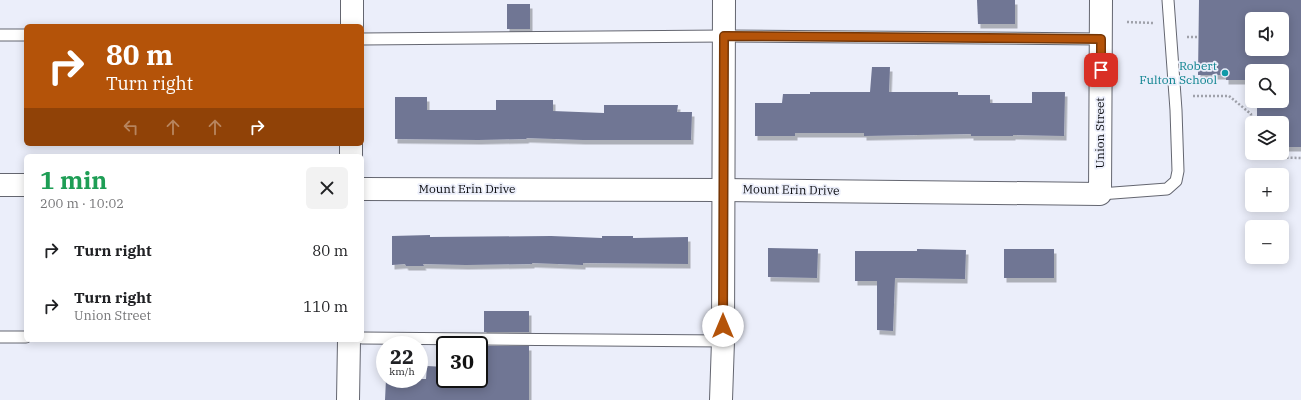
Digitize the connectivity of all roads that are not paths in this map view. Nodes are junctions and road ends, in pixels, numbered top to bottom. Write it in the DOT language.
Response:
graph roads {
  1 [pos="352,0"];
  2 [pos="724,0"];
  3 [pos="1101,0"];
  4 [pos="1168,0"];
  5 [pos="352,24"];
  6 [pos="0,35"];
  7 [pos="24,35"];
  8 [pos="724,36"];
  9 [pos="364,39"];
  10 [pos="1101,39"];
  11 [pos="0,185"];
  12 [pos="24,185"];
  13 [pos="364,189"];
  14 [pos="723,190"];
  15 [pos="1100,194"];
  16 [pos="0,337"];
  17 [pos="24,337"];
  18 [pos="364,338"];
  19 [pos="723,341"];
  20 [pos="349,342"];
  21 [pos="348,400"];
  22 [pos="721,400"];
  1 -- 5 [label="street"];
  2 -- 8 [label="street"];
  3 -- 10 [label="street, Union Street"];
  4 -- 15 [label="lane"];
  6 -- 7 [label="lane"];
  8 -- 9 [label="lane"];
  8 -- 10 [label="lane"];
  8 -- 14 [label="street"];
  10 -- 15 [label="street, Union Street"];
  11 -- 12 [label="street"];
  13 -- 14 [label="street, Mount Erin Drive"];
  14 -- 15 [label="street, Mount Erin Drive"];
  14 -- 19 [label="street"];
  16 -- 17 [label="lane"];
  18 -- 19 [label="lane"];
  19 -- 22 [label="street"];
  20 -- 21 [label="street"];
}
